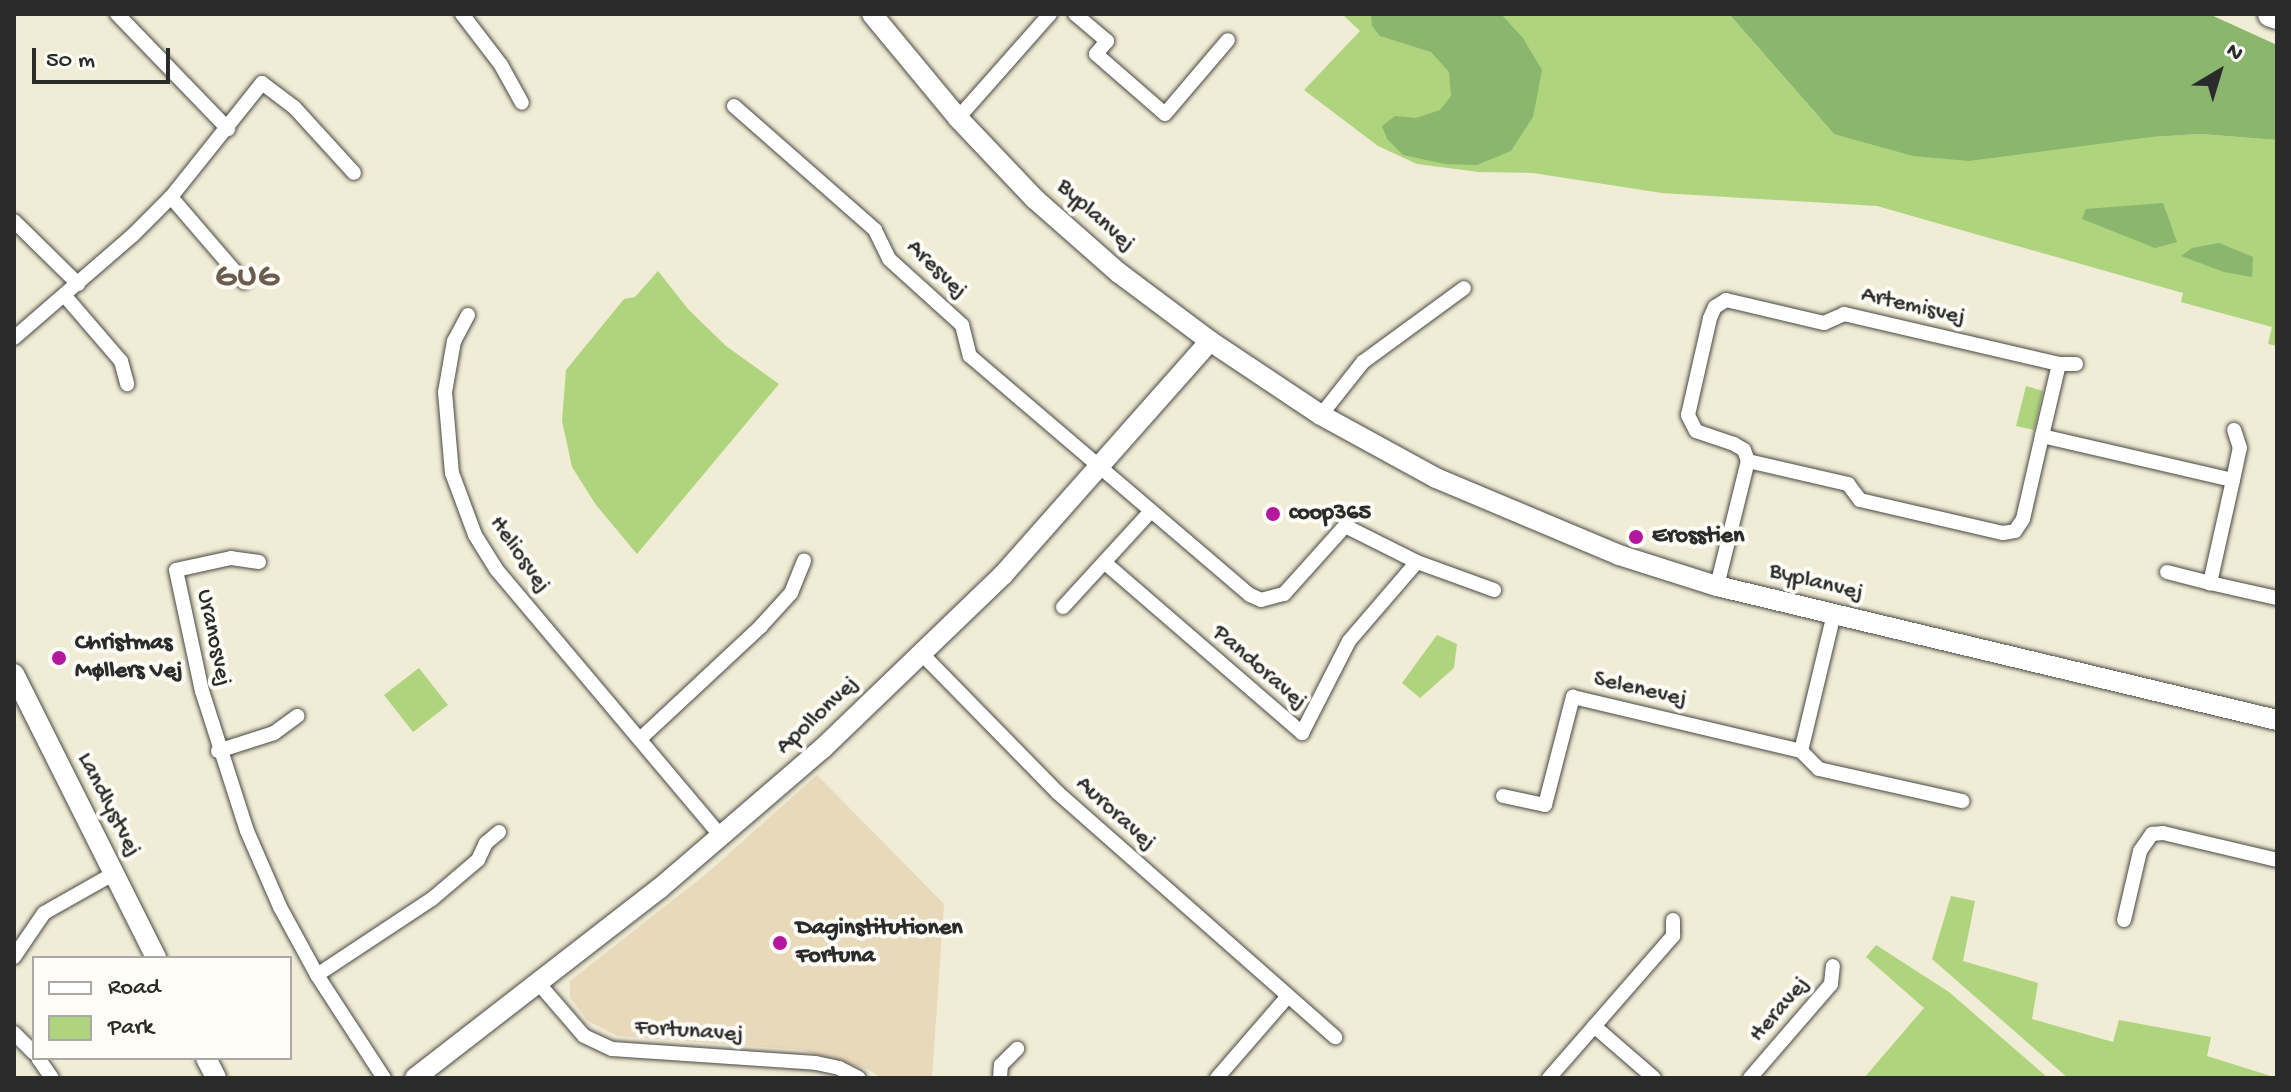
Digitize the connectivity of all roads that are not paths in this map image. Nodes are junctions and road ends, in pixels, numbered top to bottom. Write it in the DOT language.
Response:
graph roads {
  1 [pos="117,14"];
  2 [pos="462,14"];
  3 [pos="872,14"];
  4 [pos="1050,14"];
  5 [pos="1075,14"];
  6 [pos="2271,14"];
  7 [pos="2277,16"];
  8 [pos="1228,40"];
  9 [pos="522,103"];
  10 [pos="734,106"];
  11 [pos="958,118"];
  12 [pos="228,129"];
  13 [pos="354,173"];
  14 [pos="171,197"];
  15 [pos="14,221"];
  16 [pos="244,282"];
  17 [pos="78,284"];
  18 [pos="1464,288"];
  19 [pos="65,296"];
  20 [pos="468,315"];
  21 [pos="14,338"];
  22 [pos="1210,341"];
  23 [pos="2059,364"];
  24 [pos="2076,364"];
  25 [pos="127,384"];
  26 [pos="1321,415"];
  27 [pos="2234,430"];
  28 [pos="2042,436"];
  29 [pos="1748,461"];
  30 [pos="1100,468"];
  31 [pos="2233,480"];
  32 [pos="1150,512"];
  33 [pos="804,561"];
  34 [pos="259,562"];
  35 [pos="1104,562"];
  36 [pos="1417,562"];
  37 [pos="2167,572"];
  38 [pos="2210,583"];
  39 [pos="1717,586"];
  40 [pos="1494,590"];
  41 [pos="2277,598"];
  42 [pos="1063,607"];
  43 [pos="1834,614"];
  44 [pos="922,654"];
  45 [pos="14,674"];
  46 [pos="297,716"];
  47 [pos="2277,720"];
  48 [pos="640,739"];
  49 [pos="218,751"];
  50 [pos="1801,751"];
  51 [pos="1503,796"];
  52 [pos="1962,801"];
  53 [pos="499,832"];
  54 [pos="722,837"];
  55 [pos="2277,859"];
  56 [pos="113,874"];
  57 [pos="1673,920"];
  58 [pos="2124,920"];
  59 [pos="155,956"];
  60 [pos="14,957"];
  61 [pos="1833,966"];
  62 [pos="317,975"];
  63 [pos="540,985"];
  64 [pos="1288,996"];
  65 [pos="1594,1026"];
  66 [pos="14,1033"];
  67 [pos="1335,1037"];
  68 [pos="1017,1049"];
  69 [pos="32,1052"];
  70 [pos="39,1060"];
  71 [pos="207,1060"];
  72 [pos="52,1078"];
  73 [pos="216,1078"];
  74 [pos="384,1078"];
  75 [pos="415,1078"];
  76 [pos="859,1078"];
  77 [pos="1000,1078"];
  78 [pos="1217,1078"];
  79 [pos="1549,1078"];
  80 [pos="1654,1078"];
  81 [pos="1750,1078"];
  1 -- 12 [label="street"];
  2 -- 9 [label="street"];
  3 -- 11 [label="street, Byplanvej"];
  4 -- 11 [label="street"];
  5 -- 8 [label="street"];
  6 -- 7 [label="highway"];
  10 -- 30 [label="street, Aresvej"];
  11 -- 22 [label="street, Byplanvej"];
  12 -- 13 [label="street"];
  12 -- 14 [label="street"];
  14 -- 16 [label="street"];
  14 -- 17 [label="street"];
  15 -- 17 [label="street"];
  17 -- 19 [label="street"];
  18 -- 26 [label="street"];
  19 -- 21 [label="street"];
  19 -- 25 [label="street"];
  20 -- 48 [label="street, Heliosvej"];
  22 -- 26 [label="street, Byplanvej"];
  22 -- 30 [label="street, Apollonvej"];
  23 -- 24 [label="street, Artemisvej"];
  23 -- 28 [label="street, Artemisvej"];
  23 -- 29 [label="street, Artemisvej"];
  26 -- 39 [label="street, Byplanvej"];
  27 -- 31 [label="street"];
  28 -- 29 [label="street, Artemisvej"];
  28 -- 31 [label="street"];
  29 -- 39 [label="street"];
  30 -- 32 [label="street, Pandoravej"];
  30 -- 44 [label="street, Apollonvej"];
  31 -- 38 [label="street"];
  32 -- 35 [label="street"];
  32 -- 36 [label="street, Pandoravej"];
  33 -- 48 [label="street"];
  34 -- 49 [label="street, Uranosvej"];
  35 -- 36 [label="street, Pandoravej"];
  35 -- 42 [label="street"];
  36 -- 40 [label="street, Pandoravej"];
  37 -- 38 [label="street"];
  38 -- 41 [label="street"];
  39 -- 43 [label="street, Byplanvej"];
  43 -- 47 [label="street, Byplanvej"];
  43 -- 50 [label="street"];
  44 -- 54 [label="street, Apollonvej"];
  44 -- 64 [label="street, Auroravej"];
  45 -- 56 [label="street, Landlystvej"];
  46 -- 49 [label="street"];
  48 -- 54 [label="street, Heliosvej"];
  49 -- 62 [label="street, Uranosvej"];
  50 -- 51 [label="street, Selenevej"];
  50 -- 52 [label="street, Selenevej"];
  53 -- 62 [label="street"];
  54 -- 63 [label="street, Apollonvej"];
  55 -- 58 [label="street"];
  56 -- 59 [label="street, Landlystvej"];
  56 -- 60 [label="street"];
  57 -- 65 [label="street"];
  61 -- 81 [label="street, Heravej"];
  62 -- 74 [label="street, Uranosvej"];
  63 -- 75 [label="street, Apollonvej"];
  63 -- 76 [label="street, Fortunavej"];
  64 -- 67 [label="street, Auroravej"];
  64 -- 78 [label="street"];
  65 -- 79 [label="street"];
  65 -- 80 [label="street"];
  66 -- 69 [label="street"];
  68 -- 77 [label="street"];
  70 -- 72 [label="street"];
  71 -- 73 [label="street"];
}
